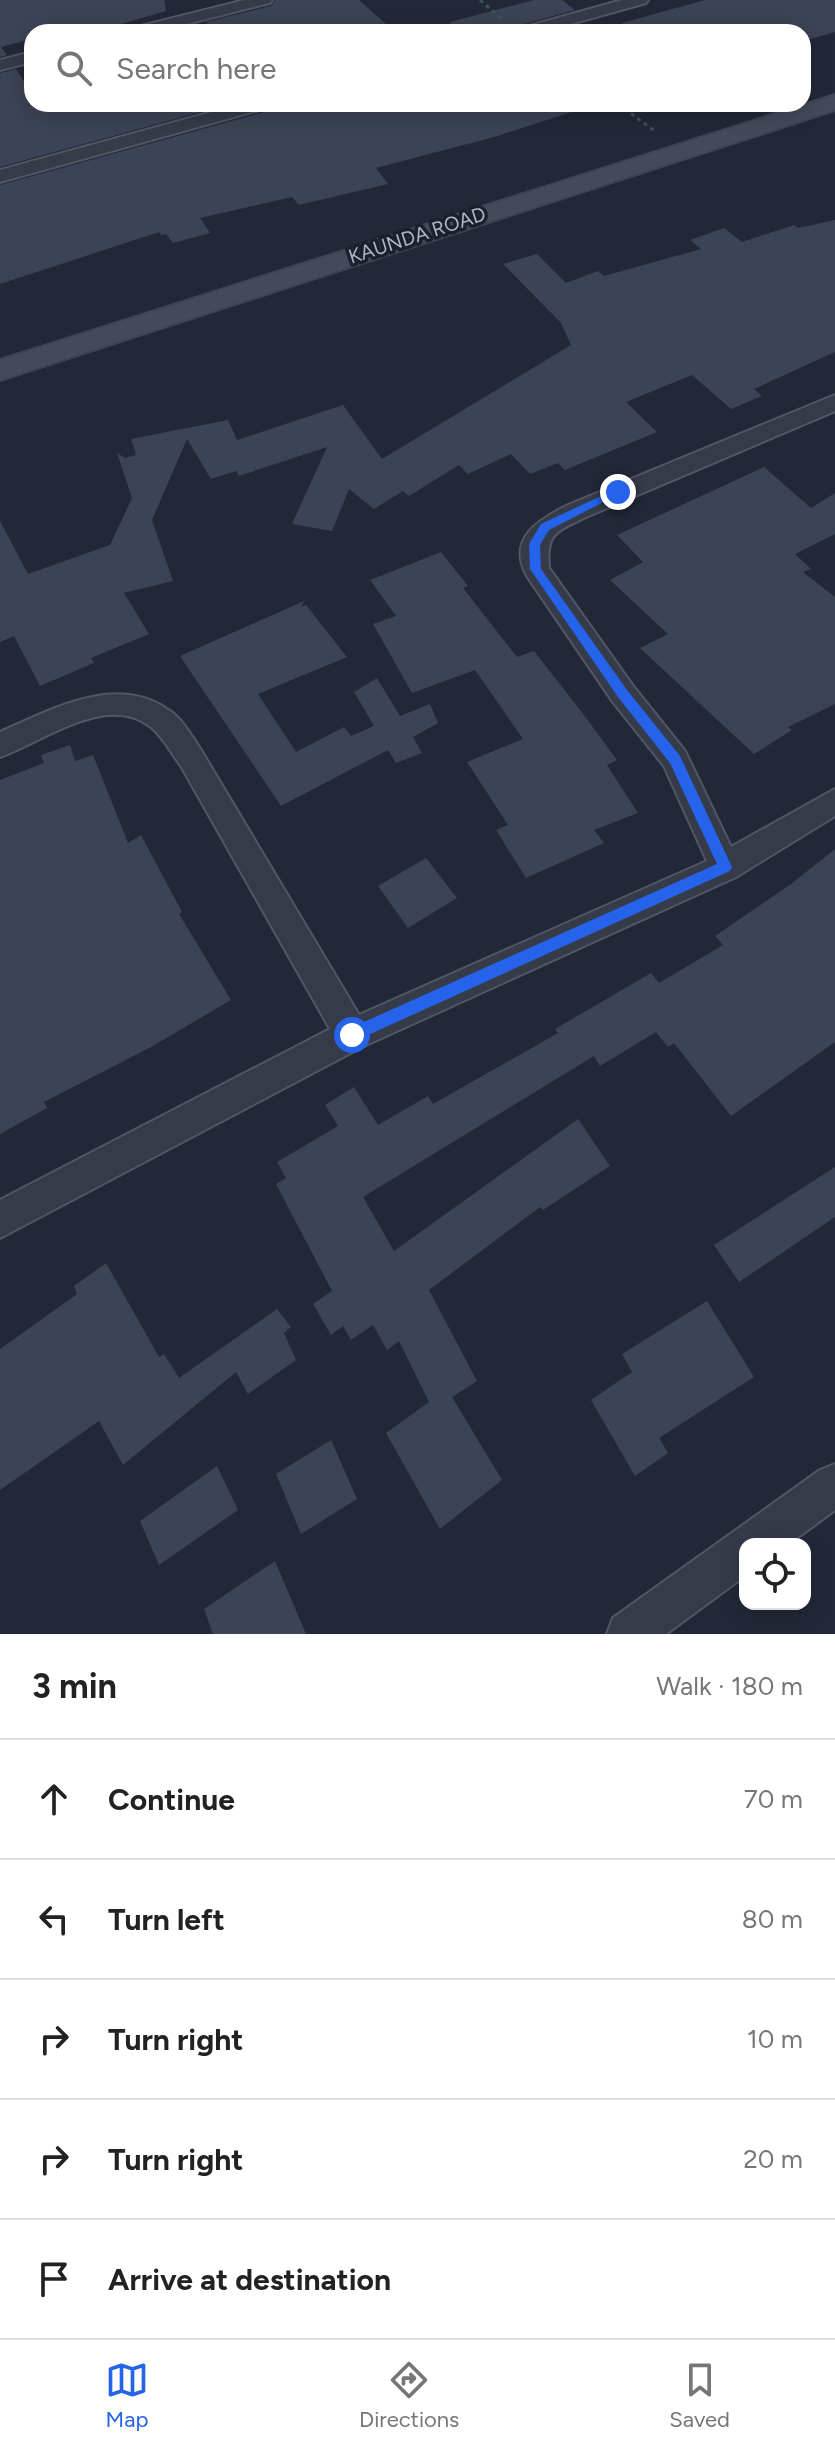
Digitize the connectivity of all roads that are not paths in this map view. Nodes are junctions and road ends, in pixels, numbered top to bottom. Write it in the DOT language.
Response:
graph roads {
  1 [pos="264,0"];
  2 [pos="640,0"];
  3 [pos="167,24"];
  4 [pos="553,24"];
  5 [pos="24,59"];
  6 [pos="0,65"];
  7 [pos="835,102"];
  8 [pos="811,110"];
  9 [pos="232,112"];
  10 [pos="804,112"];
  11 [pos="0,176"];
  12 [pos="0,370"];
  13 [pos="835,402"];
  14 [pos="0,745"];
  15 [pos="835,801"];
  16 [pos="725,867"];
  17 [pos="352,1035"];
  18 [pos="0,1220"];
  19 [pos="835,1485"];
  20 [pos="762,1538"];
  21 [pos="739,1554"];
  22 [pos="629,1634"];
  1 -- 3 [label="street"];
  2 -- 4 [label="street"];
  5 -- 6 [label="street"];
  7 -- 8 [label="street, KAUNDA ROAD"];
  9 -- 11 [label="street"];
  10 -- 12 [label="street, KAUNDA ROAD"];
  13 -- 16 [label="street"];
  14 -- 17 [label="street"];
  15 -- 16 [label="street"];
  16 -- 17 [label="street"];
  17 -- 18 [label="street"];
  19 -- 20 [label="street"];
  21 -- 22 [label="street"];
}
